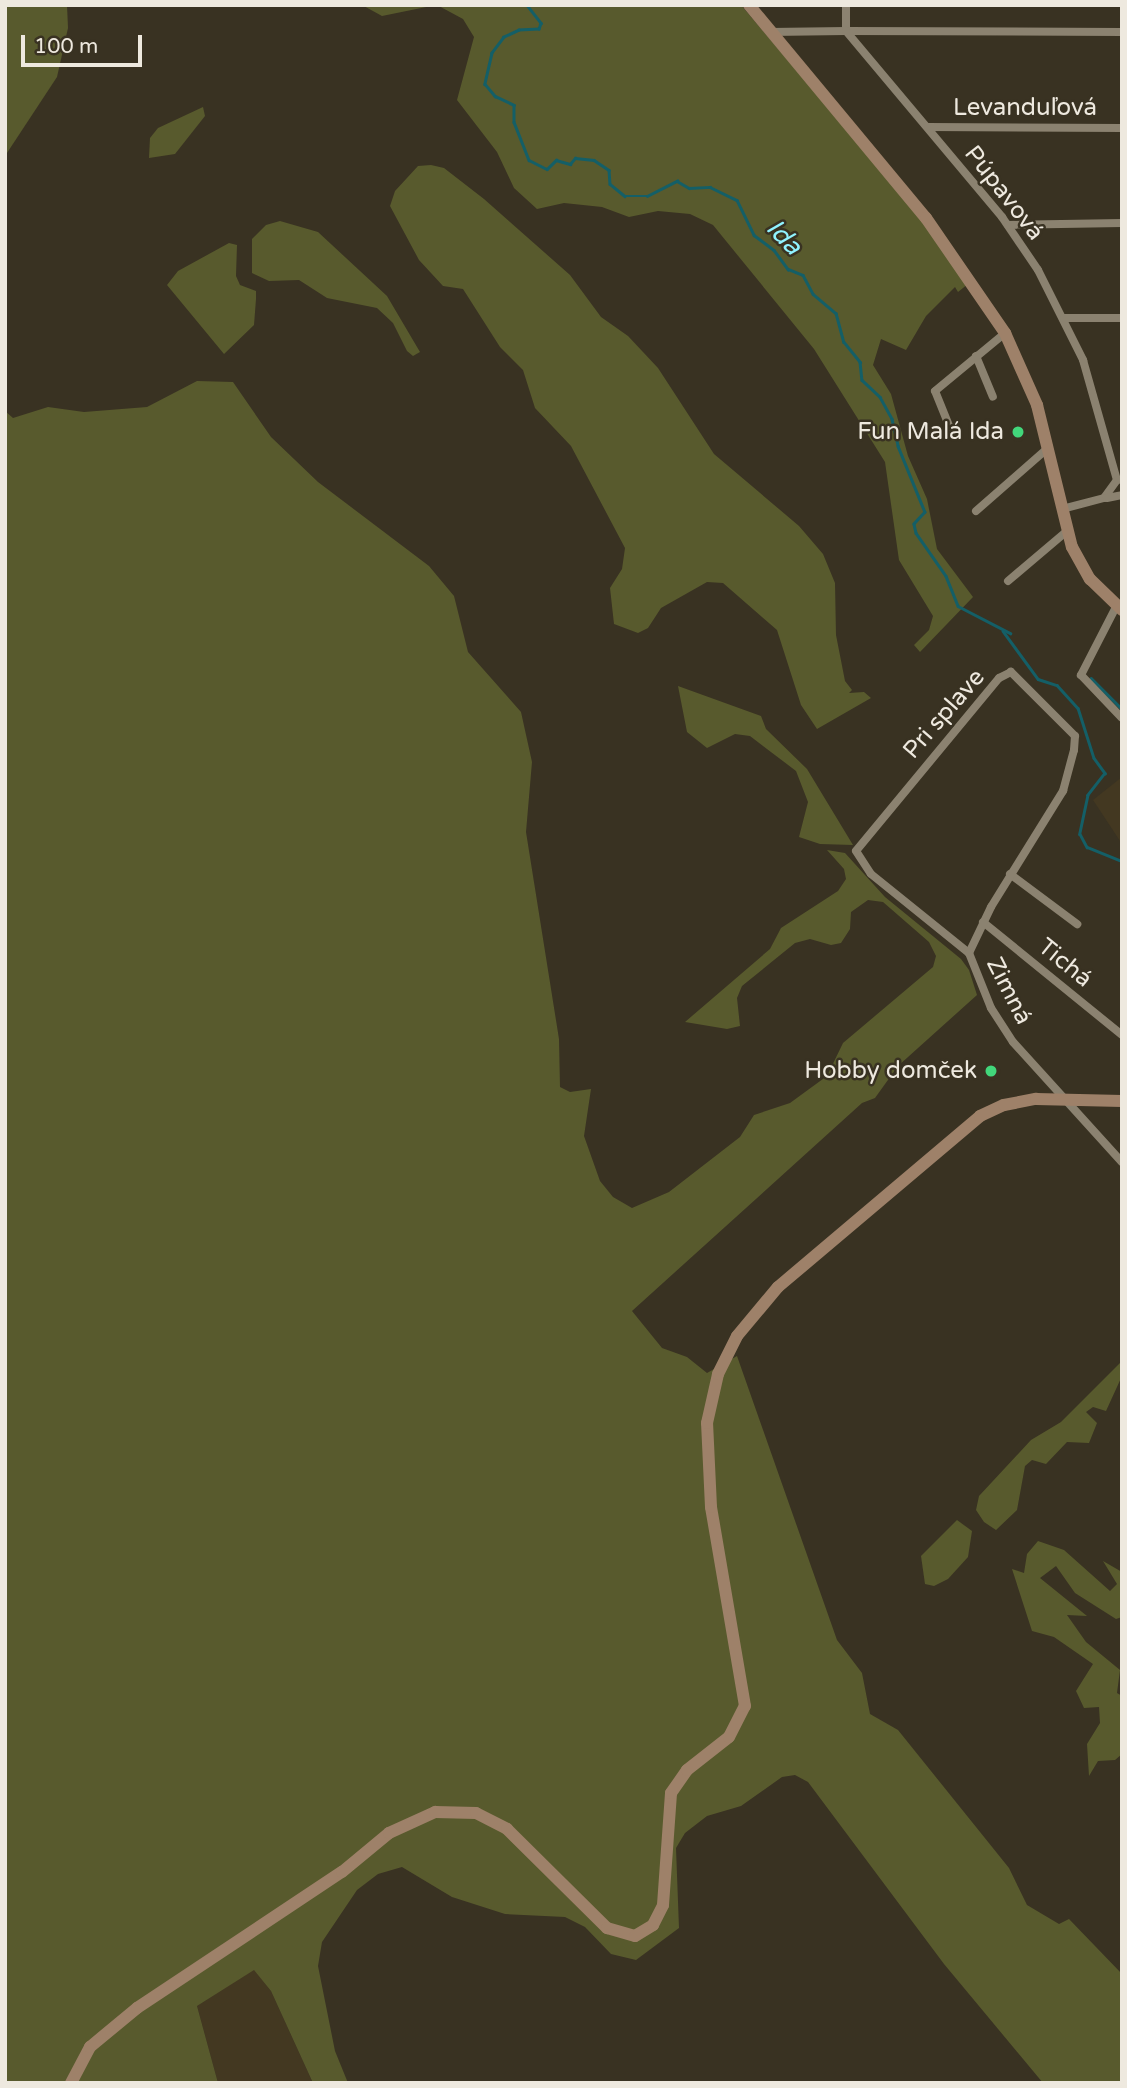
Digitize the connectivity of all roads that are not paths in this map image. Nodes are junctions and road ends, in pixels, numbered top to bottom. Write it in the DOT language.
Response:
graph roads {
  1 [pos="748,5"];
  2 [pos="846,5"];
  3 [pos="846,31"];
  4 [pos="770,32"];
  5 [pos="1122,32"];
  6 [pos="928,127"];
  7 [pos="1122,128"];
  8 [pos="1122,223"];
  9 [pos="1007,225"];
  10 [pos="1064,318"];
  11 [pos="1122,318"];
  12 [pos="1005,333"];
  13 [pos="976,356"];
  14 [pos="993,397"];
  15 [pos="952,433"];
  16 [pos="1048,448"];
  17 [pos="1122,495"];
  18 [pos="1104,498"];
  19 [pos="1062,509"];
  20 [pos="975,511"];
  21 [pos="1068,535"];
  22 [pos="1008,581"];
  23 [pos="1119,608"];
  24 [pos="1122,718"];
  25 [pos="856,851"];
  26 [pos="1010,874"];
  27 [pos="983,922"];
  28 [pos="1077,924"];
  29 [pos="969,953"];
  30 [pos="1122,1034"];
  31 [pos="1063,1097"];
  32 [pos="1122,1101"];
  33 [pos="1122,1162"];
  34 [pos="71,2083"];
  1 -- 4 [label="main road"];
  2 -- 3 [label="street"];
  3 -- 4 [label="street"];
  3 -- 5 [label="street"];
  3 -- 6 [label="street, Púpavová"];
  4 -- 12 [label="main road"];
  6 -- 7 [label="street, Levanduľová"];
  6 -- 9 [label="street, Púpavová"];
  8 -- 9 [label="street"];
  9 -- 10 [label="street, Púpavová"];
  10 -- 11 [label="street"];
  10 -- 18 [label="street, Púpavová"];
  12 -- 13 [label="street"];
  12 -- 16 [label="main road"];
  13 -- 14 [label="street"];
  13 -- 15 [label="street"];
  16 -- 19 [label="main road"];
  16 -- 20 [label="street"];
  17 -- 18 [label="street"];
  18 -- 19 [label="street"];
  19 -- 21 [label="main road"];
  21 -- 22 [label="street"];
  21 -- 23 [label="main road"];
  23 -- 24 [label="street"];
  25 -- 26 [label="street, Pri splave"];
  25 -- 29 [label="street, Zimná"];
  26 -- 27 [label="street, Pri splave"];
  26 -- 28 [label="street"];
  27 -- 29 [label="street, Pri splave"];
  27 -- 30 [label="street, Tichá"];
  29 -- 31 [label="street, Zimná"];
  31 -- 32 [label="main road"];
  31 -- 33 [label="street, Zimná"];
  31 -- 34 [label="main road"];
}
